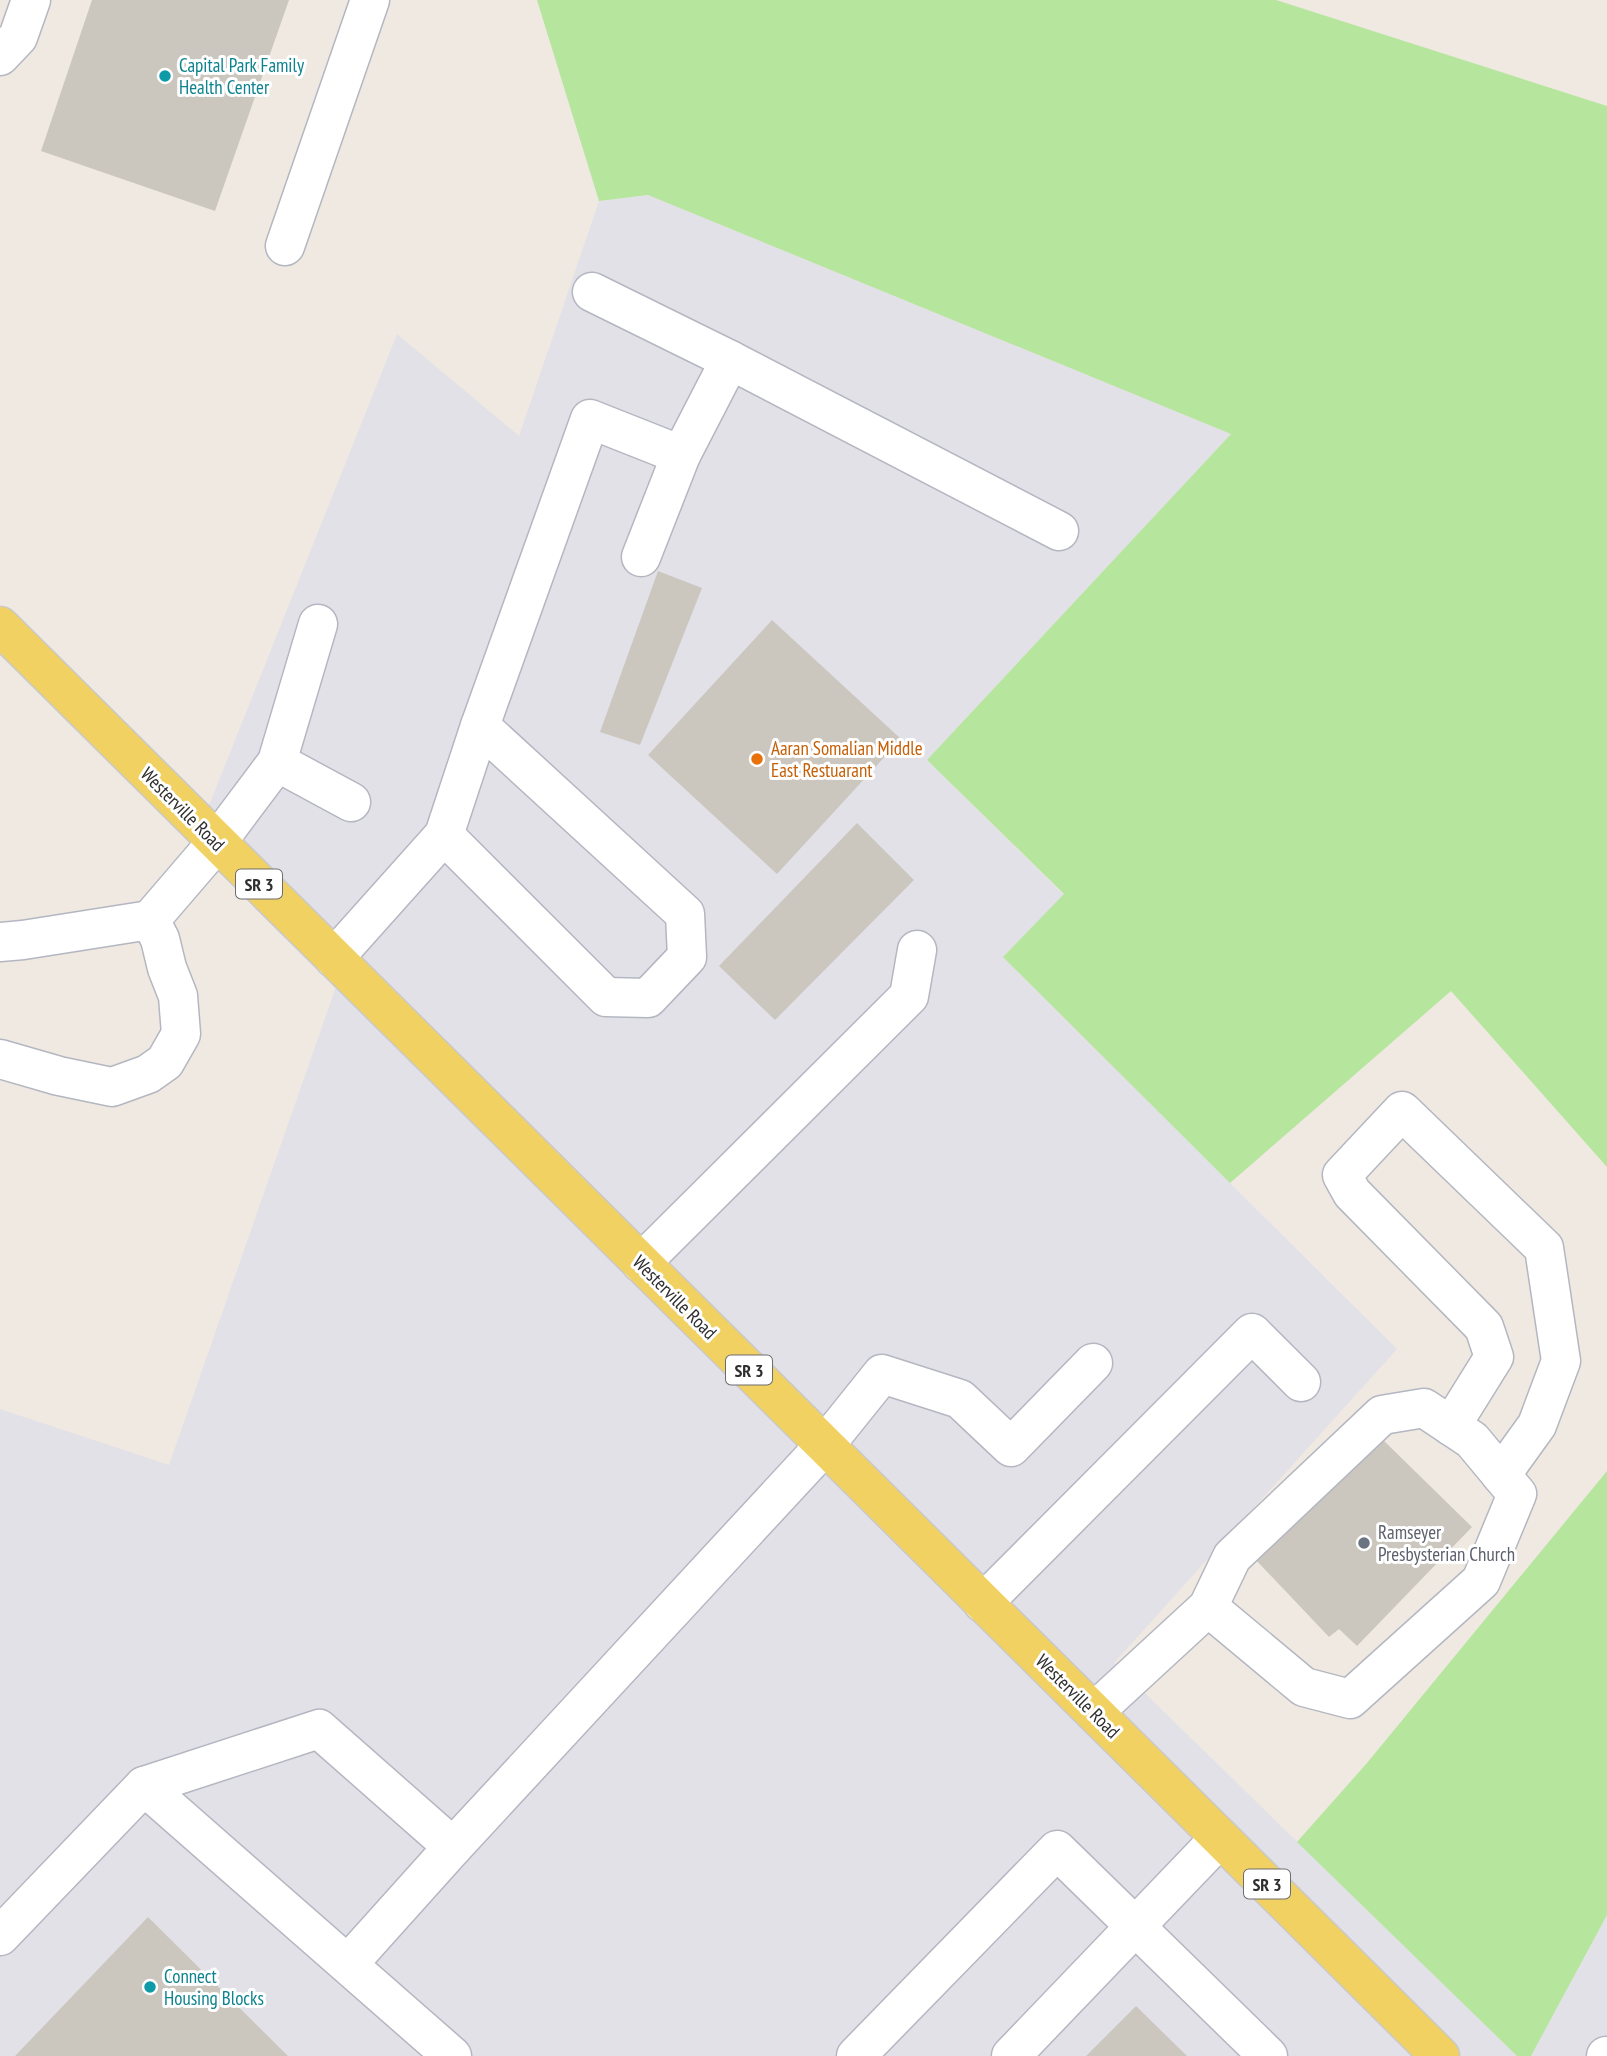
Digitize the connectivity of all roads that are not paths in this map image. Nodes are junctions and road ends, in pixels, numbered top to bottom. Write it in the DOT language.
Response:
graph roads {
  1 [pos="31,0"];
  2 [pos="370,0"];
  3 [pos="0,56"];
  4 [pos="285,246"];
  5 [pos="593,292"];
  6 [pos="730,360"];
  7 [pos="681,455"];
  8 [pos="1059,531"];
  9 [pos="641,557"];
  10 [pos="318,624"];
  11 [pos="0,626"];
  12 [pos="480,726"];
  13 [pos="277,762"];
  14 [pos="351,802"];
  15 [pos="444,835"];
  16 [pos="217,842"];
  17 [pos="150,920"];
  18 [pos="0,942"];
  19 [pos="917,950"];
  20 [pos="334,958"];
  21 [pos="0,1059"];
  22 [pos="641,1263"];
  23 [pos="1093,1363"];
  24 [pos="1301,1382"];
  25 [pos="1451,1426"];
  26 [pos="825,1445"];
  27 [pos="1501,1475"];
  28 [pos="983,1603"];
  29 [pos="1208,1607"];
  30 [pos="1094,1712"];
  31 [pos="144,1786"];
  32 [pos="1220,1838"];
  33 [pos="453,1847"];
  34 [pos="1135,1928"];
  35 [pos="0,1936"];
  36 [pos="348,1964"];
  37 [pos="452,2056"];
  38 [pos="856,2056"];
  39 [pos="1011,2056"];
  40 [pos="1268,2056"];
  41 [pos="1440,2056"];
  1 -- 3 [label="lane"];
  2 -- 4 [label="lane"];
  5 -- 6 [label="lane"];
  6 -- 7 [label="lane"];
  6 -- 8 [label="lane"];
  7 -- 9 [label="lane"];
  7 -- 12 [label="lane"];
  10 -- 13 [label="lane"];
  11 -- 16 [label="main road, Westerville Road / SR 3"];
  12 -- 15 [label="lane"];
  12 -- 15 [label="lane"];
  13 -- 14 [label="lane"];
  13 -- 16 [label="lane"];
  15 -- 20 [label="lane"];
  16 -- 17 [label="lane"];
  16 -- 20 [label="main road, Westerville Road / SR 3"];
  17 -- 18 [label="lane"];
  17 -- 21 [label="lane"];
  19 -- 22 [label="lane"];
  20 -- 22 [label="main road, Westerville Road / SR 3"];
  22 -- 26 [label="main road, Westerville Road / SR 3"];
  23 -- 26 [label="lane"];
  24 -- 28 [label="lane"];
  25 -- 27 [label="lane"];
  25 -- 27 [label="lane"];
  25 -- 29 [label="lane"];
  26 -- 28 [label="main road, Westerville Road / SR 3"];
  26 -- 33 [label="lane"];
  27 -- 29 [label="lane"];
  28 -- 30 [label="main road, Westerville Road / SR 3"];
  29 -- 30 [label="lane"];
  30 -- 32 [label="main road, Westerville Road / SR 3"];
  31 -- 33 [label="lane"];
  31 -- 35 [label="lane"];
  31 -- 36 [label="lane"];
  32 -- 34 [label="lane"];
  32 -- 41 [label="main road, Westerville Road / SR 3"];
  33 -- 36 [label="lane"];
  34 -- 38 [label="lane"];
  34 -- 39 [label="lane"];
  34 -- 40 [label="lane"];
  36 -- 37 [label="lane"];
}
